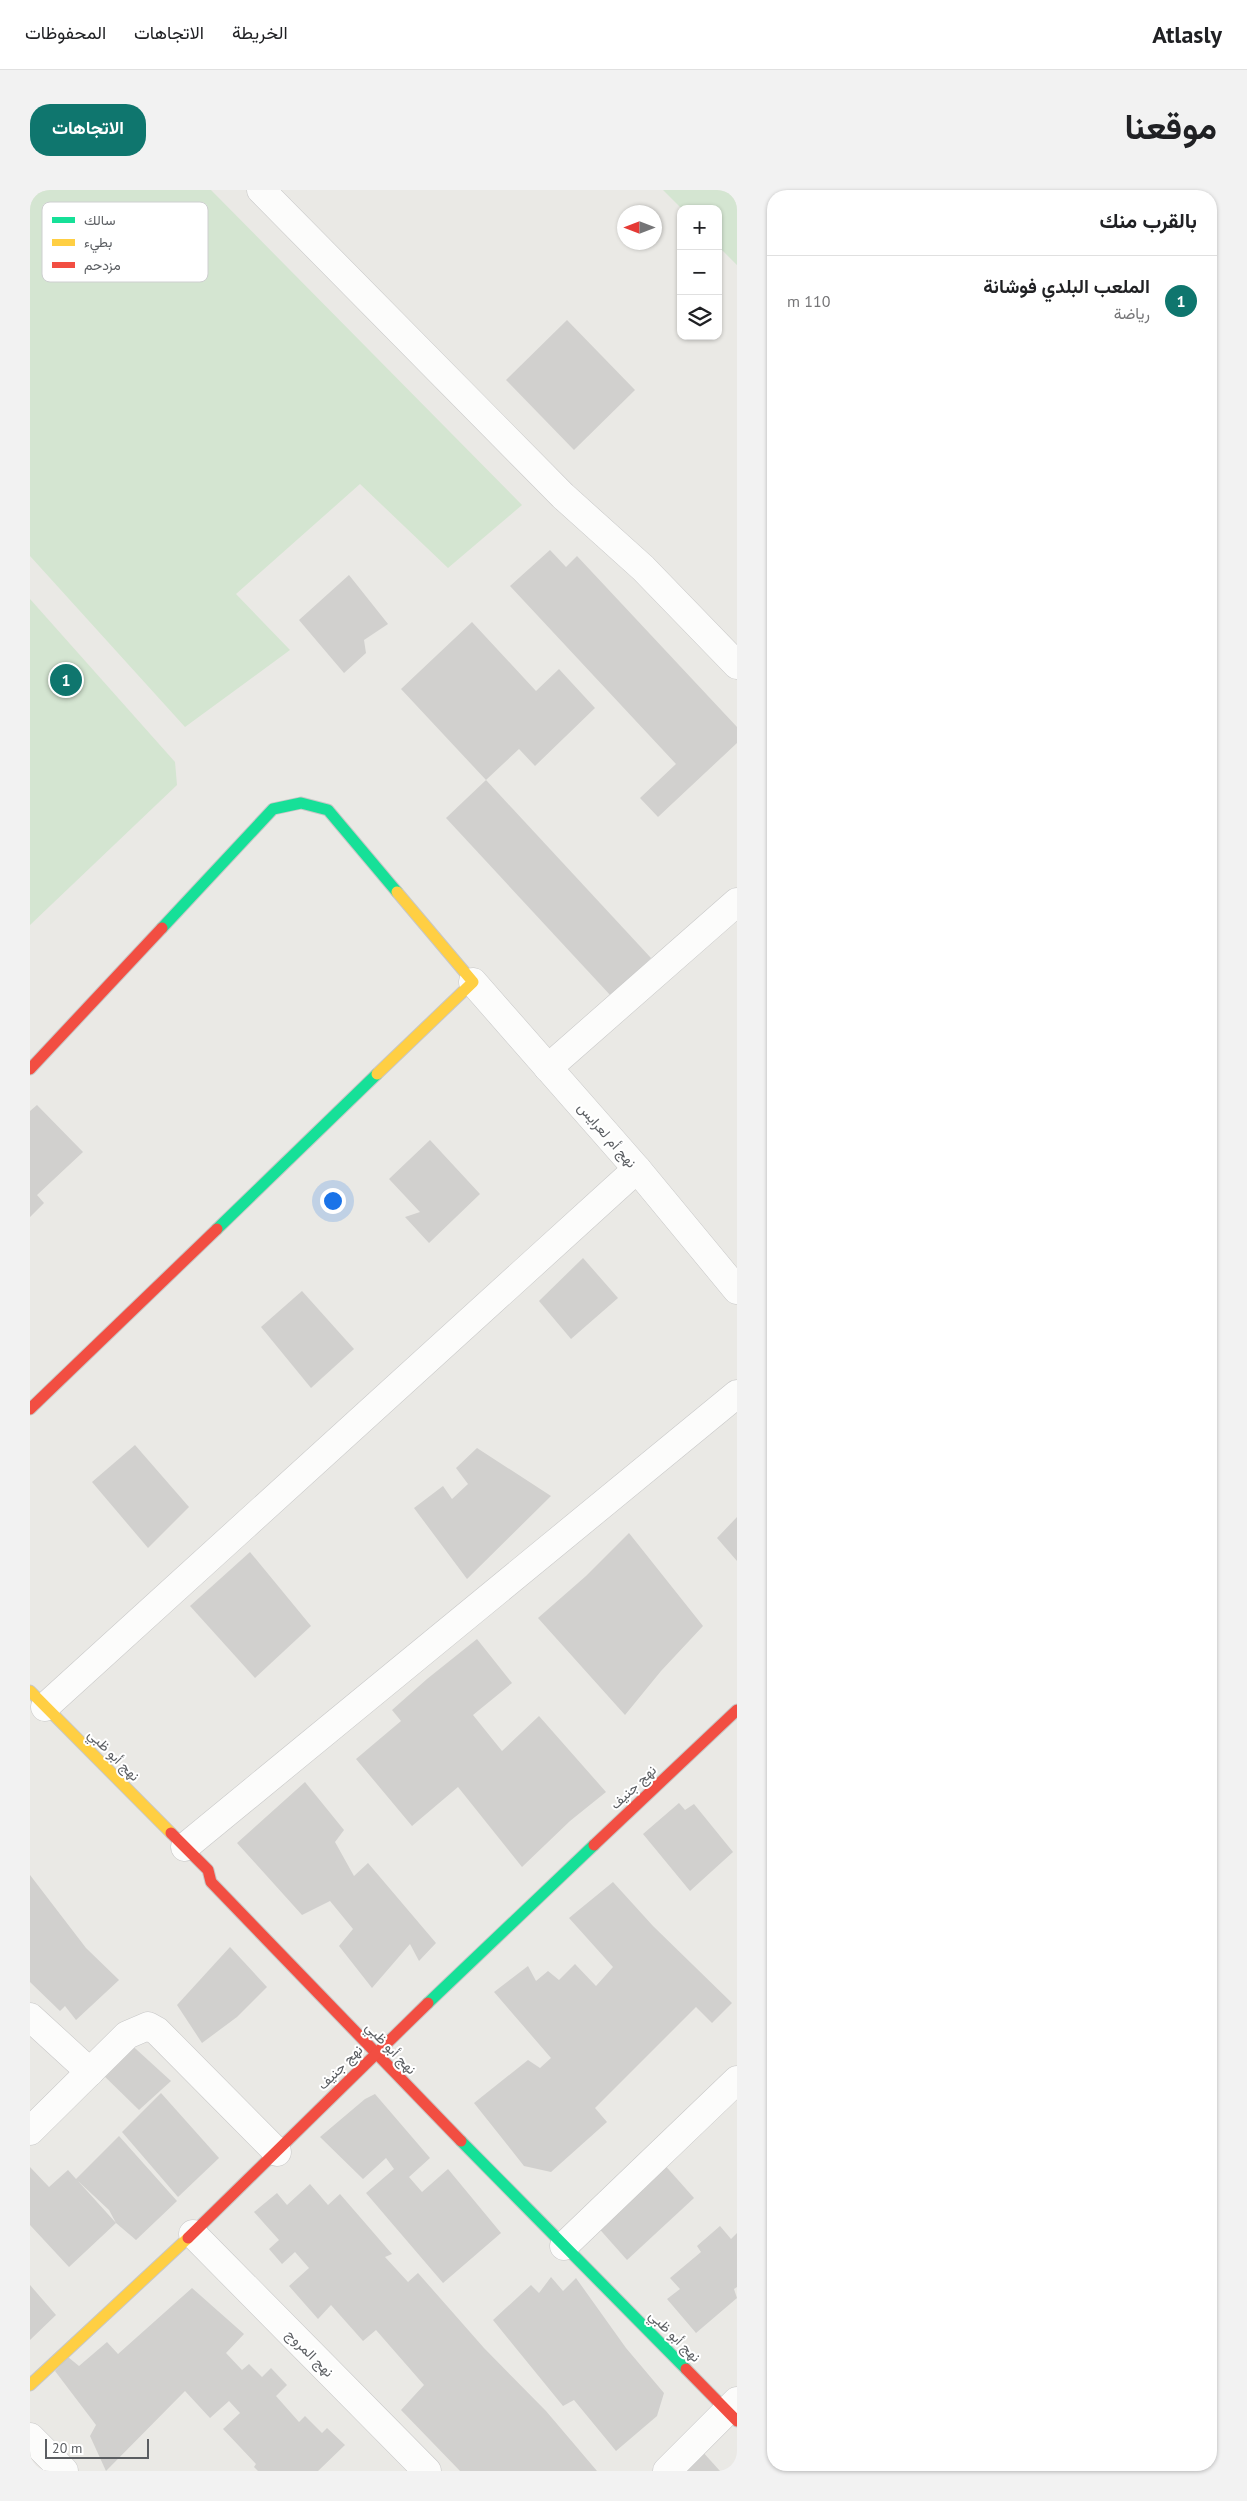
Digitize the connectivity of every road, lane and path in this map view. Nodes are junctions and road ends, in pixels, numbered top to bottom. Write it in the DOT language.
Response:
graph roads {
  1 [pos="261,190"];
  2 [pos="737,665"];
  3 [pos="737,902"];
  4 [pos="474,982"];
  5 [pos="548,1068"];
  6 [pos="30,1069"];
  7 [pos="637,1169"];
  8 [pos="737,1290"];
  9 [pos="737,1394"];
  10 [pos="30,1409"];
  11 [pos="38,1699"];
  12 [pos="737,1710"];
  13 [pos="185,1847"];
  14 [pos="30,2017"];
  15 [pos="375,2053"];
  16 [pos="90,2072"];
  17 [pos="737,2080"];
  18 [pos="30,2131"];
  19 [pos="276,2152"];
  20 [pos="193,2234"];
  21 [pos="564,2246"];
  22 [pos="30,2385"];
  23 [pos="734,2411"];
  24 [pos="30,2437"];
  25 [pos="64,2471"];
  26 [pos="427,2471"];
  27 [pos="667,2471"];
  1 -- 2 [label="street"];
  3 -- 5 [label="street"];
  4 -- 5 [label="street, نهج أم لعرايس"];
  4 -- 6 [label="street"];
  4 -- 10 [label="street"];
  5 -- 7 [label="street, نهج أم لعرايس"];
  7 -- 8 [label="street, نهج أم لعرايس"];
  7 -- 11 [label="street"];
  9 -- 13 [label="street"];
  11 -- 13 [label="street, نهج أبو ظبي"];
  12 -- 15 [label="street, نهج جنيف"];
  13 -- 15 [label="street, نهج أبو ظبي"];
  14 -- 16 [label="street"];
  15 -- 19 [label="street, نهج جنيف"];
  15 -- 21 [label="street, نهج أبو ظبي"];
  16 -- 18 [label="street"];
  16 -- 19 [label="street"];
  17 -- 21 [label="street"];
  19 -- 20 [label="street, نهج جنيف"];
  20 -- 22 [label="street, نهج جنيف"];
  20 -- 26 [label="street, نهج المروج"];
  21 -- 23 [label="street, نهج أبو ظبي"];
  23 -- 27 [label="street"];
  24 -- 25 [label="street"];
}
